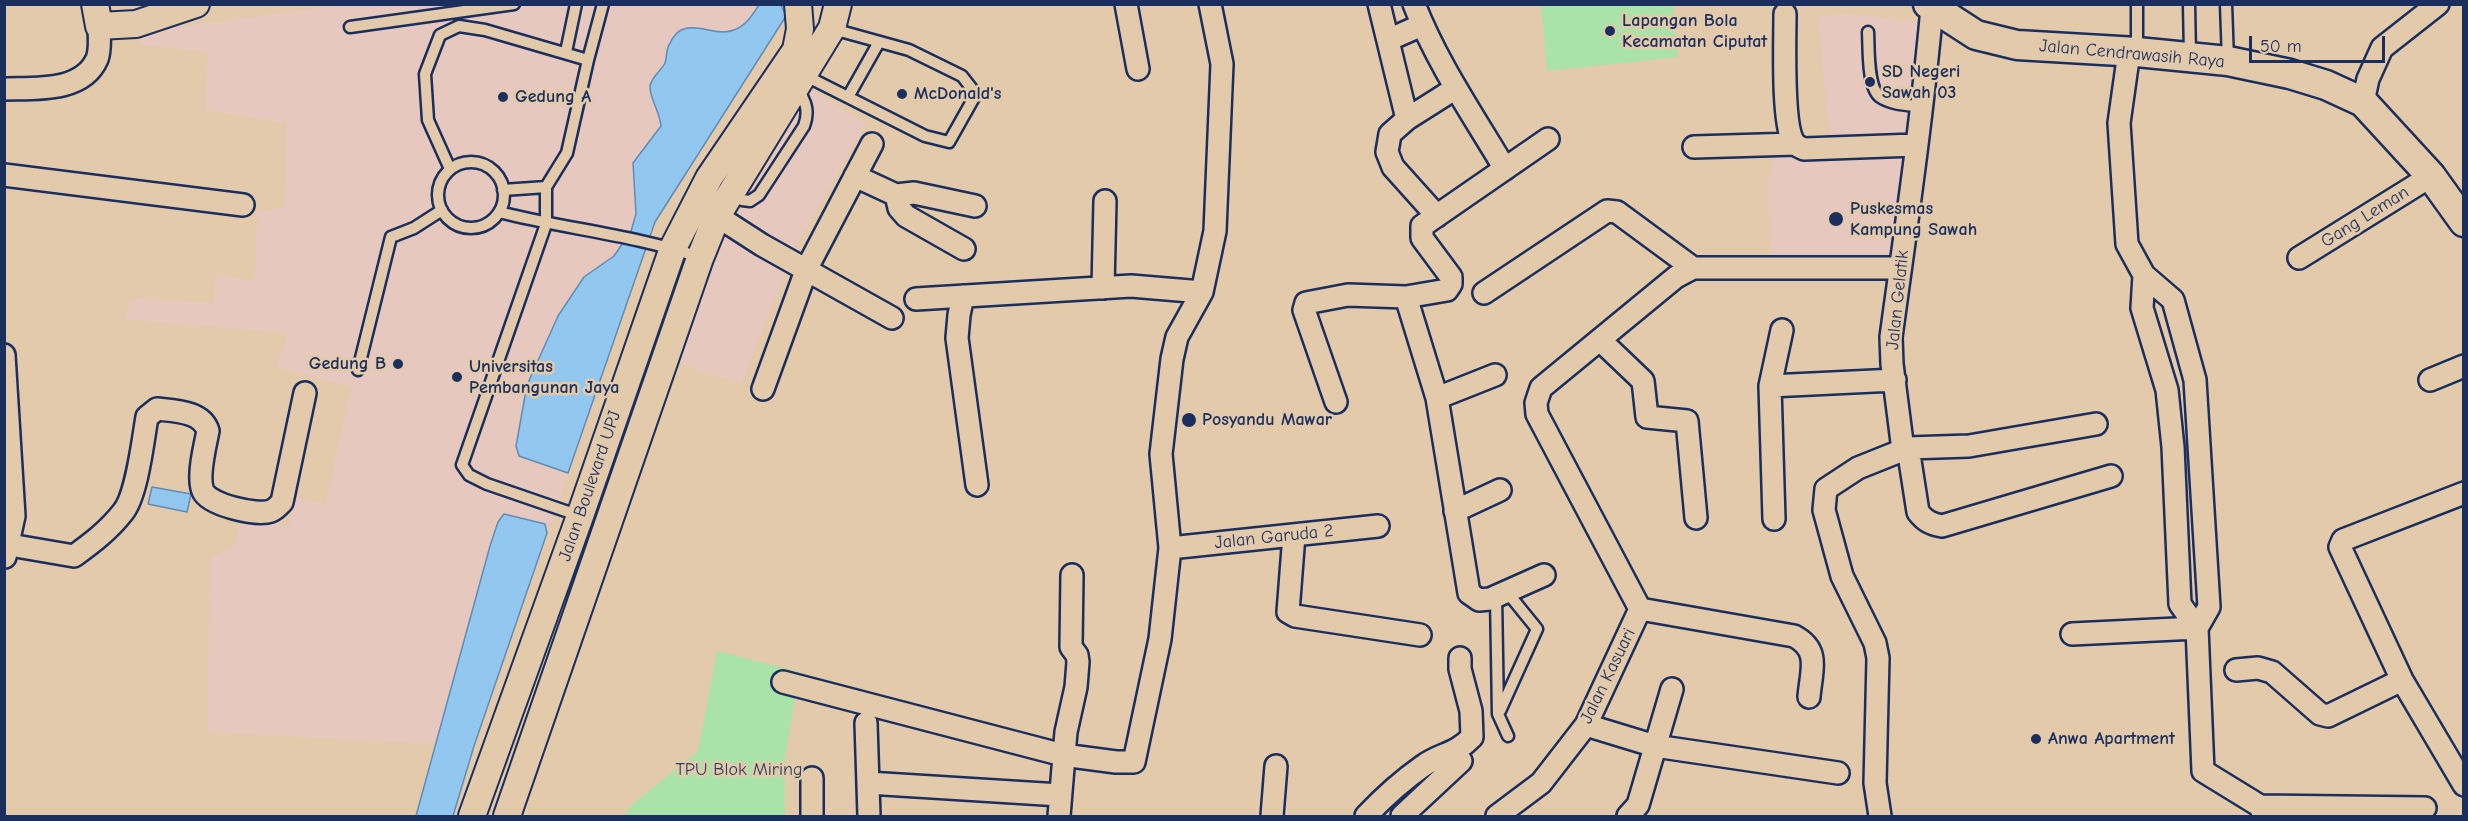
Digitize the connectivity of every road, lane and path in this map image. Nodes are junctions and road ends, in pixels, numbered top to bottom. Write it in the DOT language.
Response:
graph roads {
  1 [pos="196,4"];
  2 [pos="514,4"];
  3 [pos="576,4"];
  4 [pos="603,4"];
  5 [pos="798,4"];
  6 [pos="1126,4"];
  7 [pos="1210,4"];
  8 [pos="1379,4"];
  9 [pos="1414,4"];
  10 [pos="2137,4"];
  11 [pos="2189,4"];
  12 [pos="2226,4"];
  13 [pos="2438,4"];
  14 [pos="1930,6"];
  15 [pos="1785,14"];
  16 [pos="97,15"];
  17 [pos="835,16"];
  18 [pos="1422,25"];
  19 [pos="350,27"];
  20 [pos="1868,32"];
  21 [pos="1388,40"];
  22 [pos="879,42"];
  23 [pos="566,52"];
  24 [pos="2133,52"];
  25 [pos="2190,57"];
  26 [pos="588,60"];
  27 [pos="2228,61"];
  28 [pos="1138,69"];
  29 [pos="801,81"];
  30 [pos="1456,88"];
  31 [pos="4,89"];
  32 [pos="848,97"];
  33 [pos="2363,102"];
  34 [pos="1923,107"];
  35 [pos="1407,119"];
  36 [pos="1548,139"];
  37 [pos="872,144"];
  38 [pos="1795,144"];
  39 [pos="1916,146"];
  40 [pos="1694,147"];
  41 [pos="450,169"];
  42 [pos="1505,169"];
  43 [pos="4,175"];
  44 [pos="855,176"];
  45 [pos="2432,176"];
  46 [pos="546,187"];
  47 [pos="503,190"];
  48 [pos="896,195"];
  49 [pos="1105,201"];
  50 [pos="243,205"];
  51 [pos="975,206"];
  52 [pos="442,210"];
  53 [pos="499,212"];
  54 [pos="717,216"];
  55 [pos="1437,216"];
  56 [pos="2463,222"];
  57 [pos="546,224"];
  58 [pos="662,246"];
  59 [pos="964,249"];
  60 [pos="700,258"];
  61 [pos="2299,258"];
  62 [pos="1900,267"];
  63 [pos="807,268"];
  64 [pos="1693,268"];
  65 [pos="2144,275"];
  66 [pos="1103,288"];
  67 [pos="1202,292"];
  68 [pos="1484,293"];
  69 [pos="963,296"];
  70 [pos="1406,297"];
  71 [pos="916,299"];
  72 [pos="892,318"];
  73 [pos="1782,330"];
  74 [pos="1600,340"];
  75 [pos="4,355"];
  76 [pos="2463,366"];
  77 [pos="358,370"];
  78 [pos="1495,375"];
  79 [pos="1895,380"];
  80 [pos="2430,380"];
  81 [pos="1770,386"];
  82 [pos="6,388"];
  83 [pos="763,389"];
  84 [pos="305,393"];
  85 [pos="1437,398"];
  86 [pos="1335,402"];
  87 [pos="2096,424"];
  88 [pos="1905,449"];
  89 [pos="2111,476"];
  90 [pos="977,485"];
  91 [pos="1500,490"];
  92 [pos="2463,493"];
  93 [pos="1455,511"];
  94 [pos="580,516"];
  95 [pos="1696,518"];
  96 [pos="1774,519"];
  97 [pos="1378,525"];
  98 [pos="607,526"];
  99 [pos="1294,535"];
  100 [pos="1170,548"];
  101 [pos="6,549"];
  102 [pos="1072,575"];
  103 [pos="1545,575"];
  104 [pos="1502,594"];
  105 [pos="1640,609"];
  106 [pos="2196,628"];
  107 [pos="2072,634"];
  108 [pos="1420,635"];
  109 [pos="1460,657"];
  110 [pos="2236,670"];
  111 [pos="2402,680"];
  112 [pos="783,682"];
  113 [pos="1672,688"];
  114 [pos="1809,697"];
  115 [pos="1498,714"];
  116 [pos="866,723"];
  117 [pos="1586,725"];
  118 [pos="1508,736"];
  119 [pos="1656,746"];
  120 [pos="1064,755"];
  121 [pos="1461,761"];
  122 [pos="1276,766"];
  123 [pos="1838,773"];
  124 [pos="812,778"];
  125 [pos="868,783"];
  126 [pos="2463,785"];
  127 [pos="1060,795"];
  128 [pos="2425,808"];
  129 [pos="2262,811"];
  130 [pos="472,816"];
  131 [pos="507,816"];
  132 [pos="812,816"];
  133 [pos="869,816"];
  134 [pos="1059,816"];
  135 [pos="1272,816"];
  136 [pos="1366,816"];
  137 [pos="1402,816"];
  138 [pos="1497,816"];
  139 [pos="1628,816"];
  140 [pos="1880,816"];
  1 -- 16 [label="street"];
  2 -- 19 [label="lane"];
  3 -- 23 [label="lane"];
  4 -- 26 [label="lane"];
  5 -- 58 [label="street, Jalan Boulevard UPJ"];
  6 -- 28 [label="street"];
  7 -- 67 [label="street"];
  8 -- 21 [label="street"];
  9 -- 18 [label="street"];
  10 -- 24 [label="lane"];
  11 -- 25 [label="lane"];
  12 -- 27 [label="lane"];
  13 -- 33 [label="street"];
  14 -- 24 [label="main road, Jalan Cendrawasih Raya"];
  14 -- 34 [label="street, Jalan Gelatik"];
  15 -- 38 [label="street"];
  16 -- 31 [label="street"];
  17 -- 22 [label="lane"];
  17 -- 29 [label="street, Jalan Boulevard UPJ"];
  18 -- 21 [label="street"];
  18 -- 30 [label="street"];
  20 -- 34 [label="lane"];
  21 -- 35 [label="street"];
  22 -- 32 [label="lane"];
  22 -- 32 [label="lane"];
  23 -- 26 [label="lane"];
  23 -- 41 [label="lane"];
  24 -- 25 [label="main road, Jalan Cendrawasih Raya"];
  24 -- 65 [label="street"];
  25 -- 27 [label="main road, Jalan Cendrawasih Raya"];
  26 -- 46 [label="lane"];
  27 -- 33 [label="main road, Jalan Cendrawasih Raya"];
  29 -- 32 [label="lane"];
  29 -- 54 [label="street, Jalan Boulevard UPJ"];
  30 -- 35 [label="street"];
  30 -- 42 [label="street"];
  33 -- 45 [label="main road, Jalan Cendrawasih Raya"];
  34 -- 39 [label="street, Jalan Gelatik"];
  35 -- 55 [label="street"];
  36 -- 42 [label="street"];
  37 -- 44 [label="street"];
  38 -- 39 [label="street"];
  38 -- 40 [label="street"];
  39 -- 62 [label="street, Jalan Gelatik"];
  41 -- 47 [label="lane"];
  41 -- 52 [label="lane"];
  42 -- 55 [label="street"];
  43 -- 50 [label="street"];
  44 -- 48 [label="street"];
  44 -- 63 [label="street"];
  45 -- 56 [label="main road, Jalan Cendrawasih Raya"];
  45 -- 61 [label="street, Gang Leman"];
  46 -- 47 [label="lane"];
  46 -- 57 [label="lane"];
  47 -- 53 [label="lane"];
  48 -- 51 [label="street"];
  48 -- 59 [label="street"];
  49 -- 66 [label="street"];
  52 -- 53 [label="lane"];
  52 -- 77 [label="lane"];
  53 -- 57 [label="lane"];
  54 -- 60 [label="street, Jalan Boulevard UPJ"];
  54 -- 63 [label="street"];
  55 -- 70 [label="street"];
  57 -- 58 [label="lane"];
  57 -- 94 [label="lane"];
  58 -- 60 [label="lane"];
  58 -- 94 [label="street, Jalan Boulevard UPJ"];
  60 -- 98 [label="street, Jalan Boulevard UPJ"];
  62 -- 64 [label="street"];
  62 -- 79 [label="street, Jalan Gelatik"];
  63 -- 72 [label="street"];
  63 -- 83 [label="street"];
  64 -- 68 [label="street"];
  64 -- 74 [label="street"];
  65 -- 106 [label="street"];
  65 -- 106 [label="street"];
  66 -- 67 [label="street"];
  66 -- 69 [label="street"];
  67 -- 100 [label="street"];
  69 -- 71 [label="street"];
  69 -- 90 [label="street"];
  70 -- 85 [label="street"];
  70 -- 86 [label="street"];
  73 -- 81 [label="street"];
  74 -- 95 [label="street"];
  74 -- 105 [label="street"];
  75 -- 82 [label="street"];
  76 -- 80 [label="street"];
  78 -- 85 [label="street"];
  79 -- 81 [label="street"];
  79 -- 88 [label="street, Jalan Gelatik"];
  81 -- 96 [label="street"];
  82 -- 101 [label="street"];
  84 -- 101 [label="street"];
  85 -- 93 [label="street"];
  87 -- 88 [label="street"];
  88 -- 89 [label="street, Jalan Gelatik"];
  88 -- 140 [label="street"];
  91 -- 93 [label="street"];
  92 -- 111 [label="street"];
  93 -- 104 [label="street"];
  94 -- 98 [label="street"];
  94 -- 130 [label="street, Jalan Boulevard UPJ"];
  97 -- 99 [label="street, Jalan Garuda 2"];
  98 -- 131 [label="street, Jalan Boulevard UPJ"];
  99 -- 100 [label="street, Jalan Garuda 2"];
  99 -- 108 [label="street"];
  100 -- 120 [label="street"];
  102 -- 120 [label="street"];
  103 -- 104 [label="street"];
  104 -- 115 [label="lane"];
  104 -- 115 [label="lane"];
  105 -- 114 [label="street"];
  105 -- 117 [label="street, Jalan Kasuari"];
  106 -- 107 [label="street"];
  106 -- 129 [label="street"];
  109 -- 136 [label="street"];
  110 -- 111 [label="street"];
  111 -- 126 [label="street"];
  112 -- 120 [label="street"];
  113 -- 119 [label="street"];
  115 -- 118 [label="lane"];
  116 -- 125 [label="street"];
  117 -- 119 [label="street"];
  117 -- 138 [label="street, Jalan Kasuari"];
  119 -- 123 [label="street"];
  119 -- 139 [label="street"];
  120 -- 127 [label="street"];
  121 -- 137 [label="street"];
  122 -- 135 [label="street"];
  124 -- 132 [label="street"];
  125 -- 127 [label="street"];
  125 -- 133 [label="street"];
  127 -- 134 [label="street"];
  128 -- 129 [label="street"];
}
